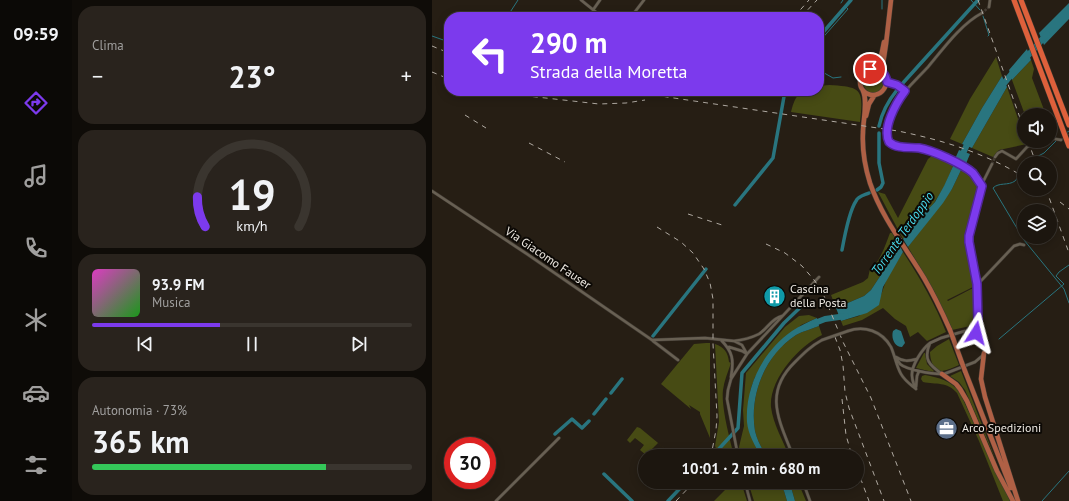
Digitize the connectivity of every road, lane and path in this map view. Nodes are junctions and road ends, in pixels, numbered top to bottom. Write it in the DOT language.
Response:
graph roads {
  1 [pos="581,0"];
  2 [pos="600,0"];
  3 [pos="644,0"];
  4 [pos="891,0"];
  5 [pos="990,0"];
  6 [pos="1014,0"];
  7 [pos="1022,0"];
  8 [pos="988,7"];
  9 [pos="593,10"];
  10 [pos="596,12"];
  11 [pos="635,12"];
  12 [pos="982,14"];
  13 [pos="887,34"];
  14 [pos="870,69"];
  15 [pos="883,72"];
  16 [pos="887,82"];
  17 [pos="863,91"];
  18 [pos="905,91"];
  19 [pos="874,96"];
  20 [pos="864,123"];
  21 [pos="1069,125"];
  22 [pos="1069,146"];
  23 [pos="1026,148"];
  24 [pos="995,157"];
  25 [pos="992,164"];
  26 [pos="982,186"];
  27 [pos="432,191"];
  28 [pos="1024,245"];
  29 [pos="819,277"];
  30 [pos="977,284"];
  31 [pos="782,316"];
  32 [pos="973,332"];
  33 [pos="652,340"];
  34 [pos="721,340"];
  35 [pos="734,341"];
  36 [pos="930,343"];
  37 [pos="728,347"];
  38 [pos="984,353"];
  39 [pos="746,354"];
  40 [pos="894,355"];
  41 [pos="918,358"];
  42 [pos="678,360"];
  43 [pos="913,369"];
  44 [pos="919,371"];
  45 [pos="942,374"];
  46 [pos="731,379"];
  47 [pos="916,389"];
  48 [pos="559,438"];
  49 [pos="737,449"];
  50 [pos="790,449"];
  51 [pos="747,489"];
  52 [pos="806,489"];
  53 [pos="496,501"];
  54 [pos="750,501"];
  55 [pos="810,501"];
  56 [pos="1013,501"];
  57 [pos="1017,501"];
  1 -- 9 [label="street"];
  2 -- 9 [label="street"];
  3 -- 11 [label="street"];
  4 -- 13 [label="main road"];
  5 -- 8 [label="street"];
  6 -- 22 [label="highway"];
  7 -- 21 [label="highway"];
  9 -- 10 [label="street"];
  12 -- 18 [label="street"];
  13 -- 14 [label="main road"];
  13 -- 15 [label="main road"];
  14 -- 15 [label="main road"];
  14 -- 17 [label="main road"];
  15 -- 16 [label="main road"];
  16 -- 18 [label="street"];
  16 -- 19 [label="main road"];
  17 -- 19 [label="main road"];
  17 -- 20 [label="main road"];
  18 -- 26 [label="street"];
  19 -- 20 [label="main road"];
  20 -- 57 [label="main road, bridge"];
  23 -- 24 [label="street"];
  25 -- 26 [label="street"];
  26 -- 30 [label="street"];
  27 -- 33 [label="street, Via Giacomo Fauser"];
  28 -- 30 [label="street"];
  29 -- 31 [label="street"];
  30 -- 32 [label="street"];
  31 -- 35 [label="street"];
  31 -- 39 [label="street"];
  32 -- 36 [label="street"];
  32 -- 38 [label="street"];
  33 -- 34 [label="street"];
  33 -- 42 [label="street, Via Giacomo Fauser"];
  34 -- 35 [label="street"];
  34 -- 37 [label="street"];
  35 -- 39 [label="street"];
  36 -- 41 [label="street"];
  36 -- 45 [label="street"];
  37 -- 39 [label="street"];
  37 -- 46 [label="street"];
  38 -- 45 [label="street"];
  38 -- 57 [label="main road"];
  39 -- 46 [label="street"];
  40 -- 41 [label="street"];
  40 -- 43 [label="street"];
  40 -- 47 [label="street"];
  40 -- 50 [label="street, bridge"];
  41 -- 43 [label="street"];
  43 -- 44 [label="street"];
  43 -- 47 [label="street"];
  44 -- 45 [label="street"];
  44 -- 47 [label="street"];
  45 -- 56 [label="main road"];
  46 -- 49 [label="street"];
  48 -- 53 [label="street"];
  51 -- 54 [label="street"];
  52 -- 55 [label="street"];
}
